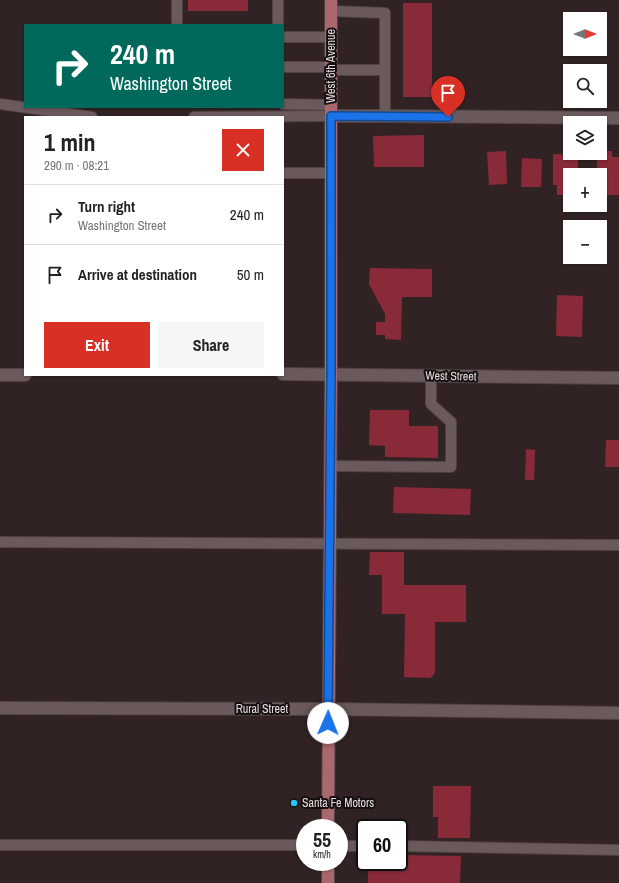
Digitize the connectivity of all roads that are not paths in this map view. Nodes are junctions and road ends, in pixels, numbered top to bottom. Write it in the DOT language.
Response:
graph roads {
  1 [pos="177,0"];
  2 [pos="278,0"];
  3 [pos="331,5"];
  4 [pos="177,24"];
  5 [pos="278,24"];
  6 [pos="284,37"];
  7 [pos="330,37"];
  8 [pos="284,67"];
  9 [pos="330,68"];
  10 [pos="385,70"];
  11 [pos="0,104"];
  12 [pos="284,104"];
  13 [pos="24,107"];
  14 [pos="28,108"];
  15 [pos="331,110"];
  16 [pos="85,116"];
  17 [pos="214,116"];
  18 [pos="385,116"];
  19 [pos="619,118"];
  20 [pos="284,173"];
  21 [pos="331,173"];
  22 [pos="284,374"];
  23 [pos="331,374"];
  24 [pos="0,375"];
  25 [pos="24,375"];
  26 [pos="431,375"];
  27 [pos="619,378"];
  28 [pos="331,466"];
  29 [pos="0,542"];
  30 [pos="330,544"];
  31 [pos="619,545"];
  32 [pos="0,708"];
  33 [pos="328,709"];
  34 [pos="619,713"];
  35 [pos="328,819"];
  36 [pos="0,845"];
  37 [pos="296,845"];
  38 [pos="408,846"];
  39 [pos="619,850"];
  40 [pos="328,871"];
  41 [pos="328,883"];
  1 -- 4 [label="lane"];
  2 -- 5 [label="lane"];
  3 -- 7 [label="main road, West 6th Avenue"];
  3 -- 10 [label="lane"];
  6 -- 7 [label="lane"];
  7 -- 9 [label="main road, West 6th Avenue"];
  8 -- 9 [label="lane"];
  9 -- 10 [label="lane"];
  9 -- 15 [label="main road, West 6th Avenue"];
  10 -- 18 [label="lane"];
  11 -- 13 [label="lane"];
  12 -- 15 [label="lane"];
  14 -- 16 [label="lane"];
  15 -- 17 [label="lane"];
  15 -- 18 [label="street"];
  15 -- 21 [label="main road, West 6th Avenue"];
  18 -- 19 [label="street"];
  20 -- 21 [label="lane"];
  21 -- 23 [label="main road, West 6th Avenue"];
  22 -- 23 [label="street, West Street"];
  23 -- 26 [label="street, West Street"];
  23 -- 28 [label="main road, West 6th Avenue"];
  24 -- 25 [label="street"];
  26 -- 27 [label="street, West Street"];
  26 -- 28 [label="lane"];
  28 -- 30 [label="main road, West 6th Avenue"];
  29 -- 30 [label="lane"];
  30 -- 31 [label="lane"];
  30 -- 33 [label="main road, West 6th Avenue"];
  32 -- 33 [label="street, Rural Street"];
  33 -- 34 [label="street, Rural Street"];
  33 -- 35 [label="main road, West 6th Avenue"];
  36 -- 37 [label="lane"];
  38 -- 39 [label="lane"];
  40 -- 41 [label="main road"];
}
